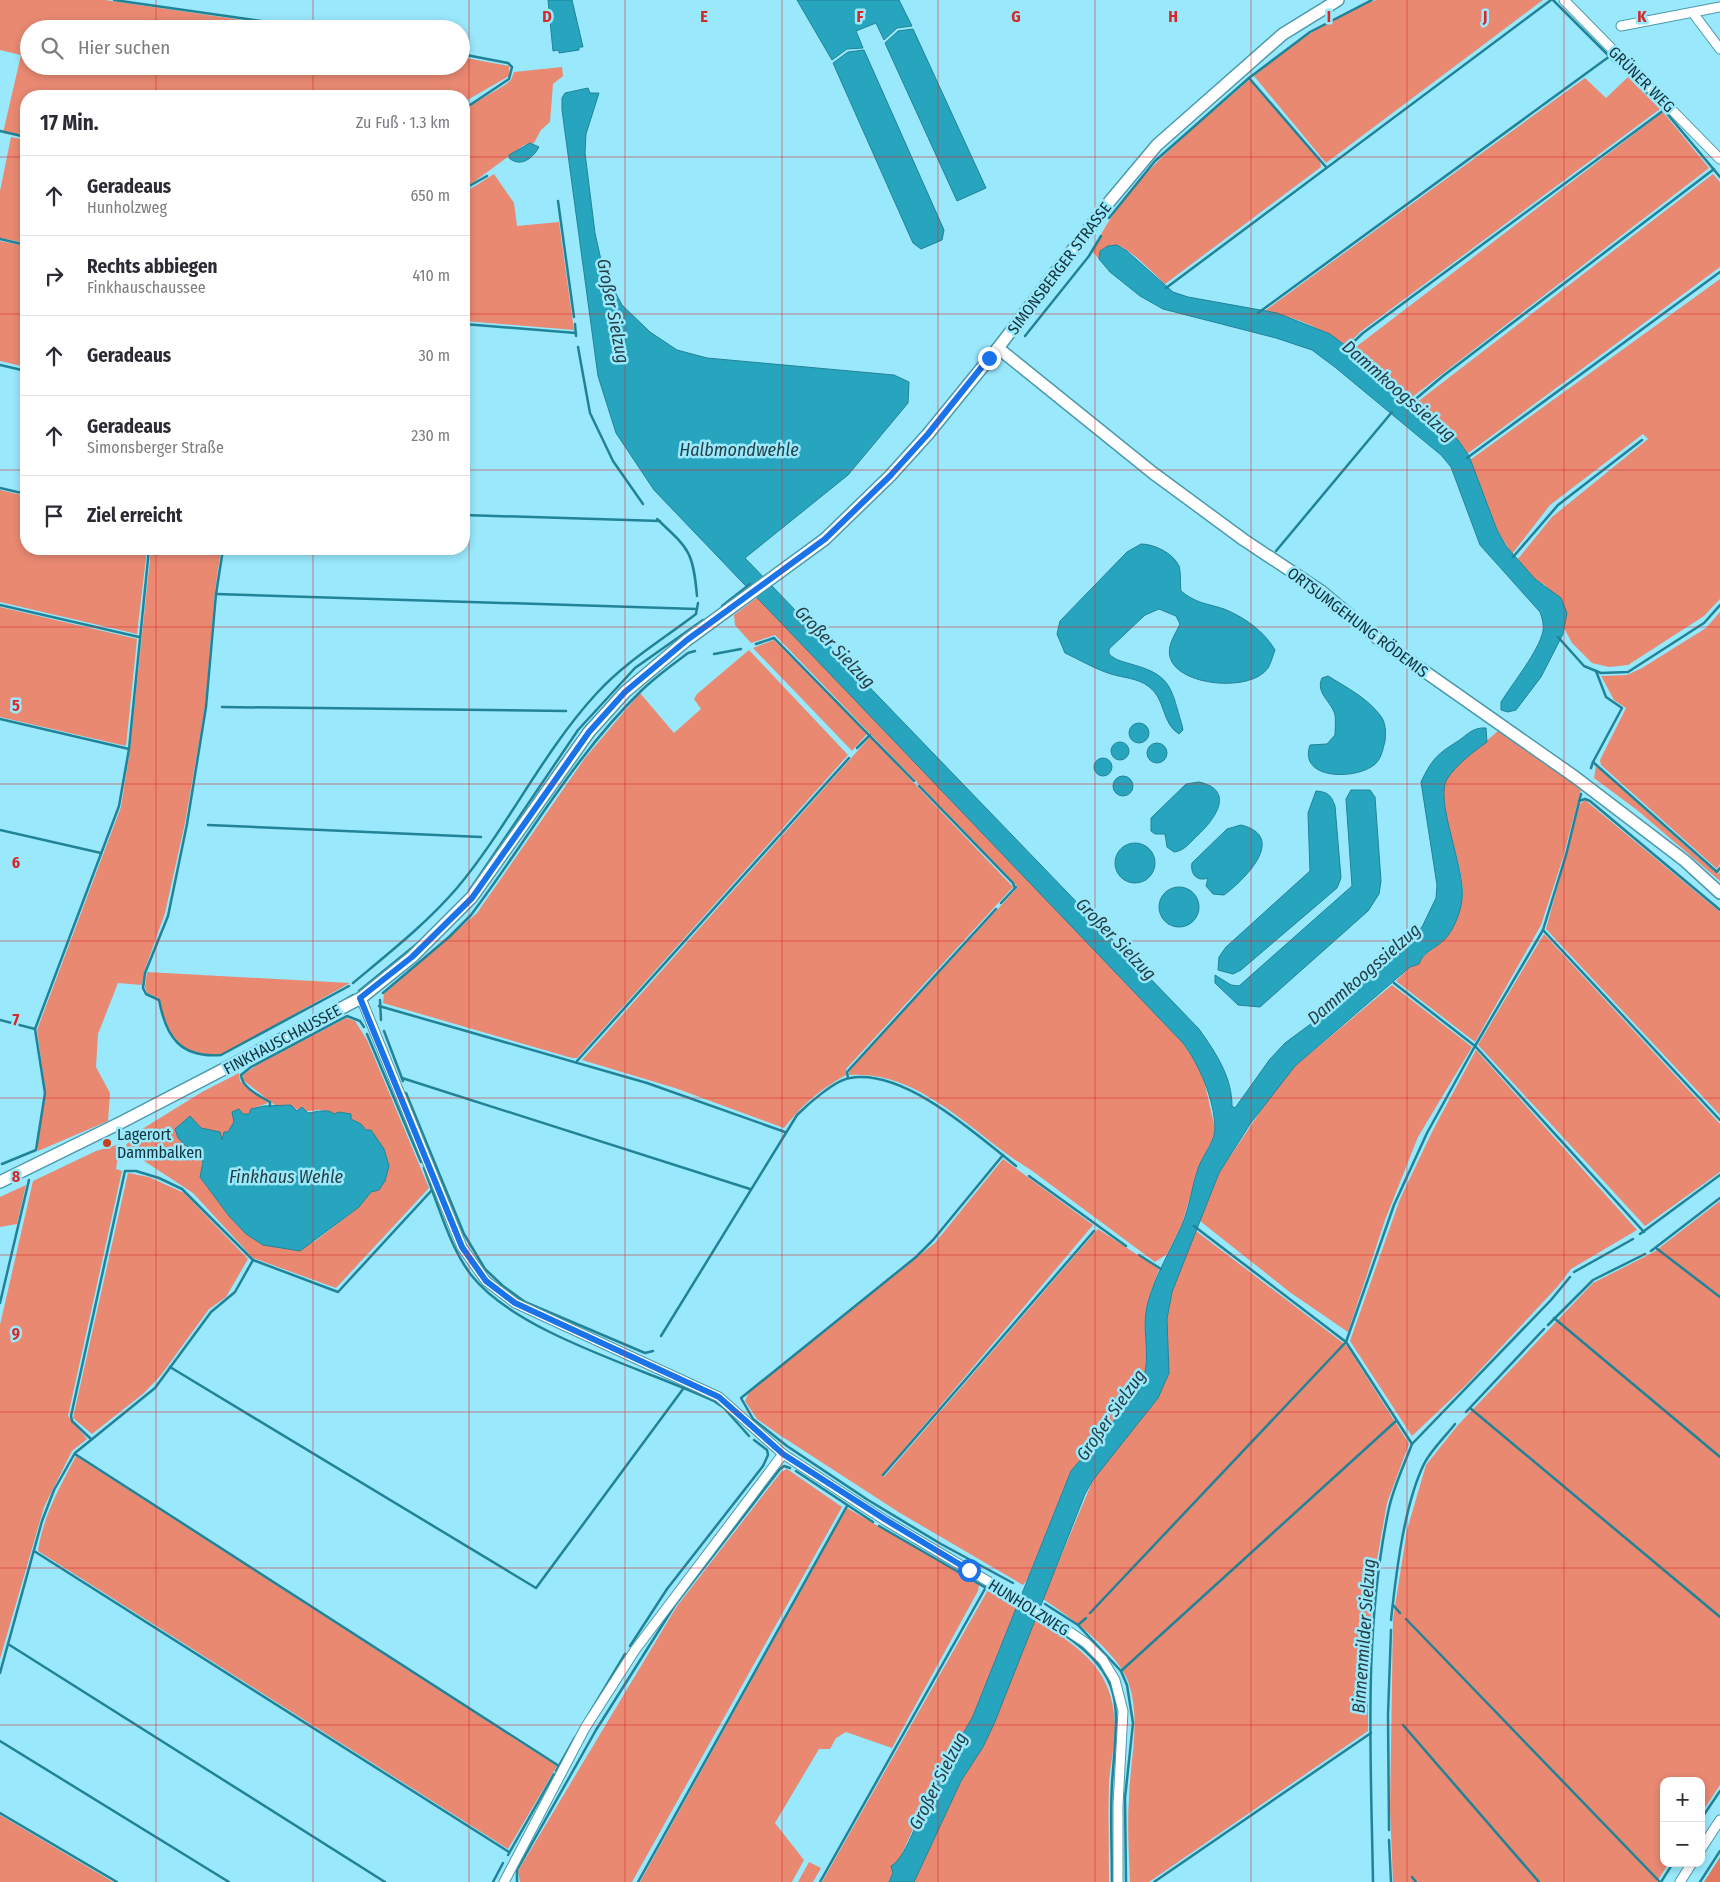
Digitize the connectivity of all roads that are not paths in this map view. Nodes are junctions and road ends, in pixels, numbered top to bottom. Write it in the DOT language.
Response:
graph roads {
  1 [pos="1338,0"];
  2 [pos="1564,0"];
  3 [pos="1720,7"];
  4 [pos="1693,13"];
  5 [pos="1621,26"];
  6 [pos="1720,49"];
  7 [pos="1720,159"];
  8 [pos="998,348"];
  9 [pos="745,600"];
  10 [pos="1720,893"];
  11 [pos="360,998"];
  12 [pos="0,1182"];
  13 [pos="783,1454"];
  14 [pos="1720,1820"];
  15 [pos="1705,1843"];
  16 [pos="1689,1867"];
  17 [pos="504,1882"];
  18 [pos="1118,1882"];
  19 [pos="1680,1882"];
  1 -- 8 [label="main road, SIMONSBERGER STRASSE"];
  2 -- 7 [label="street, GRÜNER WEG"];
  3 -- 4 [label="street"];
  4 -- 5 [label="street"];
  4 -- 6 [label="street"];
  8 -- 9 [label="main road, SIMONSBERGER STRASSE"];
  8 -- 10 [label="main road, ORTSUMGEHUNG RÖDEMIS"];
  9 -- 11 [label="main road, FINKHAUSCHAUSSEE"];
  11 -- 12 [label="main road, FINKHAUSCHAUSSEE"];
  11 -- 13 [label="street, HUNHOLZWEG"];
  13 -- 17 [label="street"];
  13 -- 18 [label="street, HUNHOLZWEG"];
  14 -- 15 [label="street"];
  16 -- 19 [label="street"];
}
